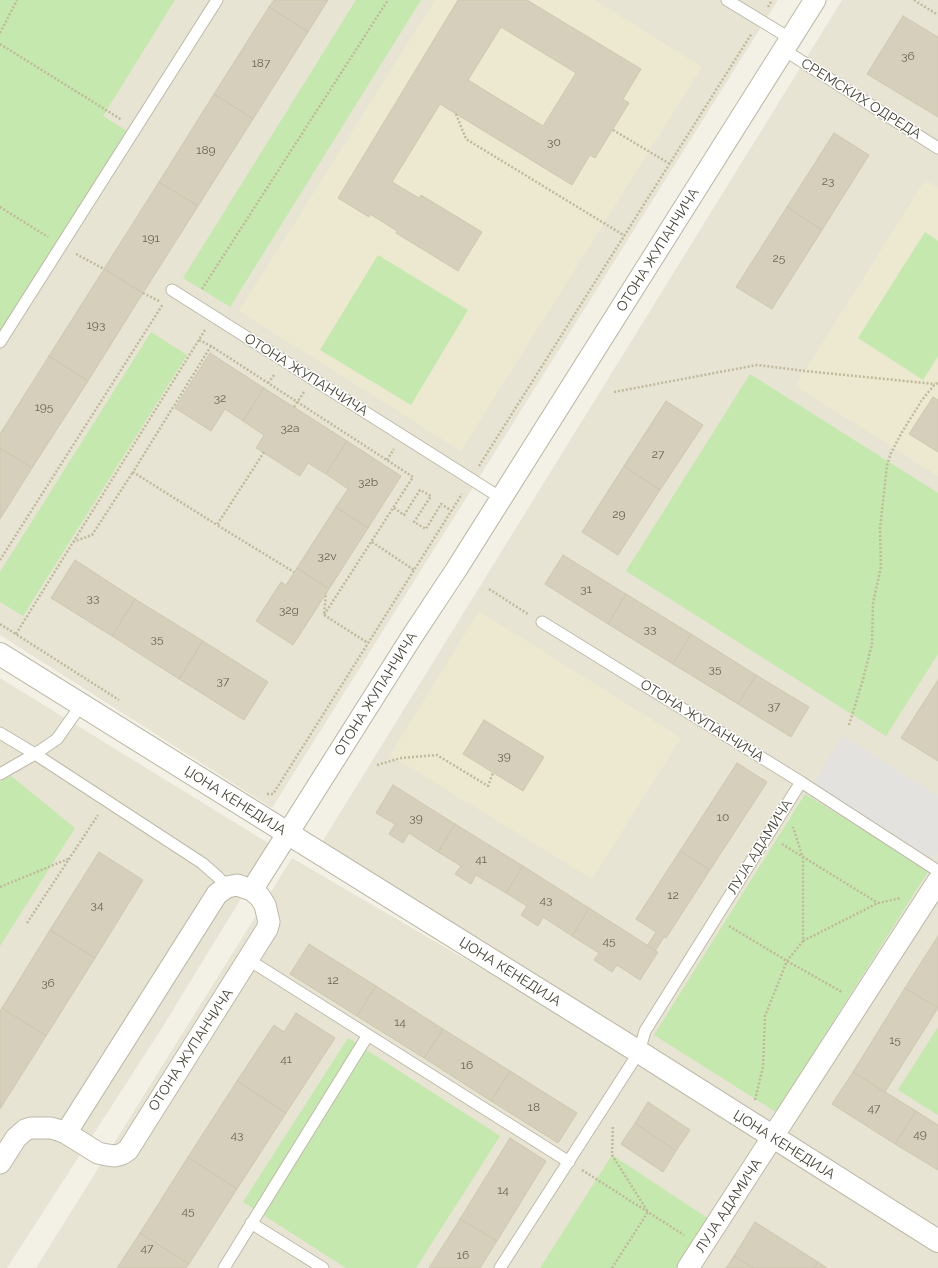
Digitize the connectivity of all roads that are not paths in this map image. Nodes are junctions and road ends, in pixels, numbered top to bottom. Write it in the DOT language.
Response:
graph roads {
  1 [pos="217,0"];
  2 [pos="727,0"];
  3 [pos="815,0"];
  4 [pos="787,45"];
  5 [pos="938,148"];
  6 [pos="172,290"];
  7 [pos="0,342"];
  8 [pos="501,498"];
  9 [pos="542,622"];
  10 [pos="0,654"];
  11 [pos="81,705"];
  12 [pos="0,733"];
  13 [pos="35,754"];
  14 [pos="0,774"];
  15 [pos="801,782"];
  16 [pos="288,834"];
  17 [pos="938,871"];
  18 [pos="938,881"];
  19 [pos="227,887"];
  20 [pos="252,890"];
  21 [pos="249,960"];
  22 [pos="368,1035"];
  23 [pos="639,1052"];
  24 [pos="66,1133"];
  25 [pos="772,1137"];
  26 [pos="569,1162"];
  27 [pos="0,1163"];
  28 [pos="252,1223"];
  29 [pos="938,1241"];
  30 [pos="224,1268"];
  31 [pos="323,1268"];
  32 [pos="500,1268"];
  33 [pos="688,1268"];
  1 -- 7 [label="lane"];
  2 -- 4 [label="lane, СРЕМСКИХ ОДРЕДА"];
  3 -- 4 [label="street, ОТОНА ЖУПАНЧИЧА"];
  4 -- 5 [label="lane, СРЕМСКИХ ОДРЕДА"];
  4 -- 8 [label="street, ОТОНА ЖУПАНЧИЧА"];
  6 -- 8 [label="lane, ОТОНА ЖУПАНЧИЧА"];
  8 -- 16 [label="street, ОТОНА ЖУПАНЧИЧА"];
  9 -- 15 [label="lane, ОТОНА ЖУПАНЧИЧА"];
  10 -- 11 [label="street, ЏОНА КЕНЕДИЈА"];
  11 -- 13 [label="lane"];
  11 -- 16 [label="street, ЏОНА КЕНЕДИЈА"];
  12 -- 13 [label="lane"];
  13 -- 14 [label="lane"];
  13 -- 19 [label="lane"];
  15 -- 17 [label="lane"];
  15 -- 23 [label="lane, ЛУЈА АДАМИЧА"];
  16 -- 20 [label="street, ОТОНА ЖУПАНЧИЧА"];
  16 -- 23 [label="street, ЏОНА КЕНЕДИЈА"];
  18 -- 25 [label="street, ЛУЈА АДАМИЧА"];
  19 -- 20 [label="street"];
  19 -- 24 [label="street"];
  20 -- 21 [label="street, ОТОНА ЖУПАНЧИЧА"];
  21 -- 22 [label="lane"];
  21 -- 24 [label="street, ОТОНА ЖУПАНЧИЧА"];
  22 -- 26 [label="lane"];
  22 -- 28 [label="lane"];
  23 -- 25 [label="street, ЏОНА КЕНЕДИЈА"];
  23 -- 26 [label="lane, ЛУЈА АДАМИЧА"];
  24 -- 27 [label="street, ОТОНА ЖУПАНЧИЧА"];
  25 -- 29 [label="street, ЏОНА КЕНЕДИЈА"];
  25 -- 33 [label="street, ЛУЈА АДАМИЧА"];
  26 -- 32 [label="lane"];
  28 -- 30 [label="lane"];
  28 -- 31 [label="lane"];
}
